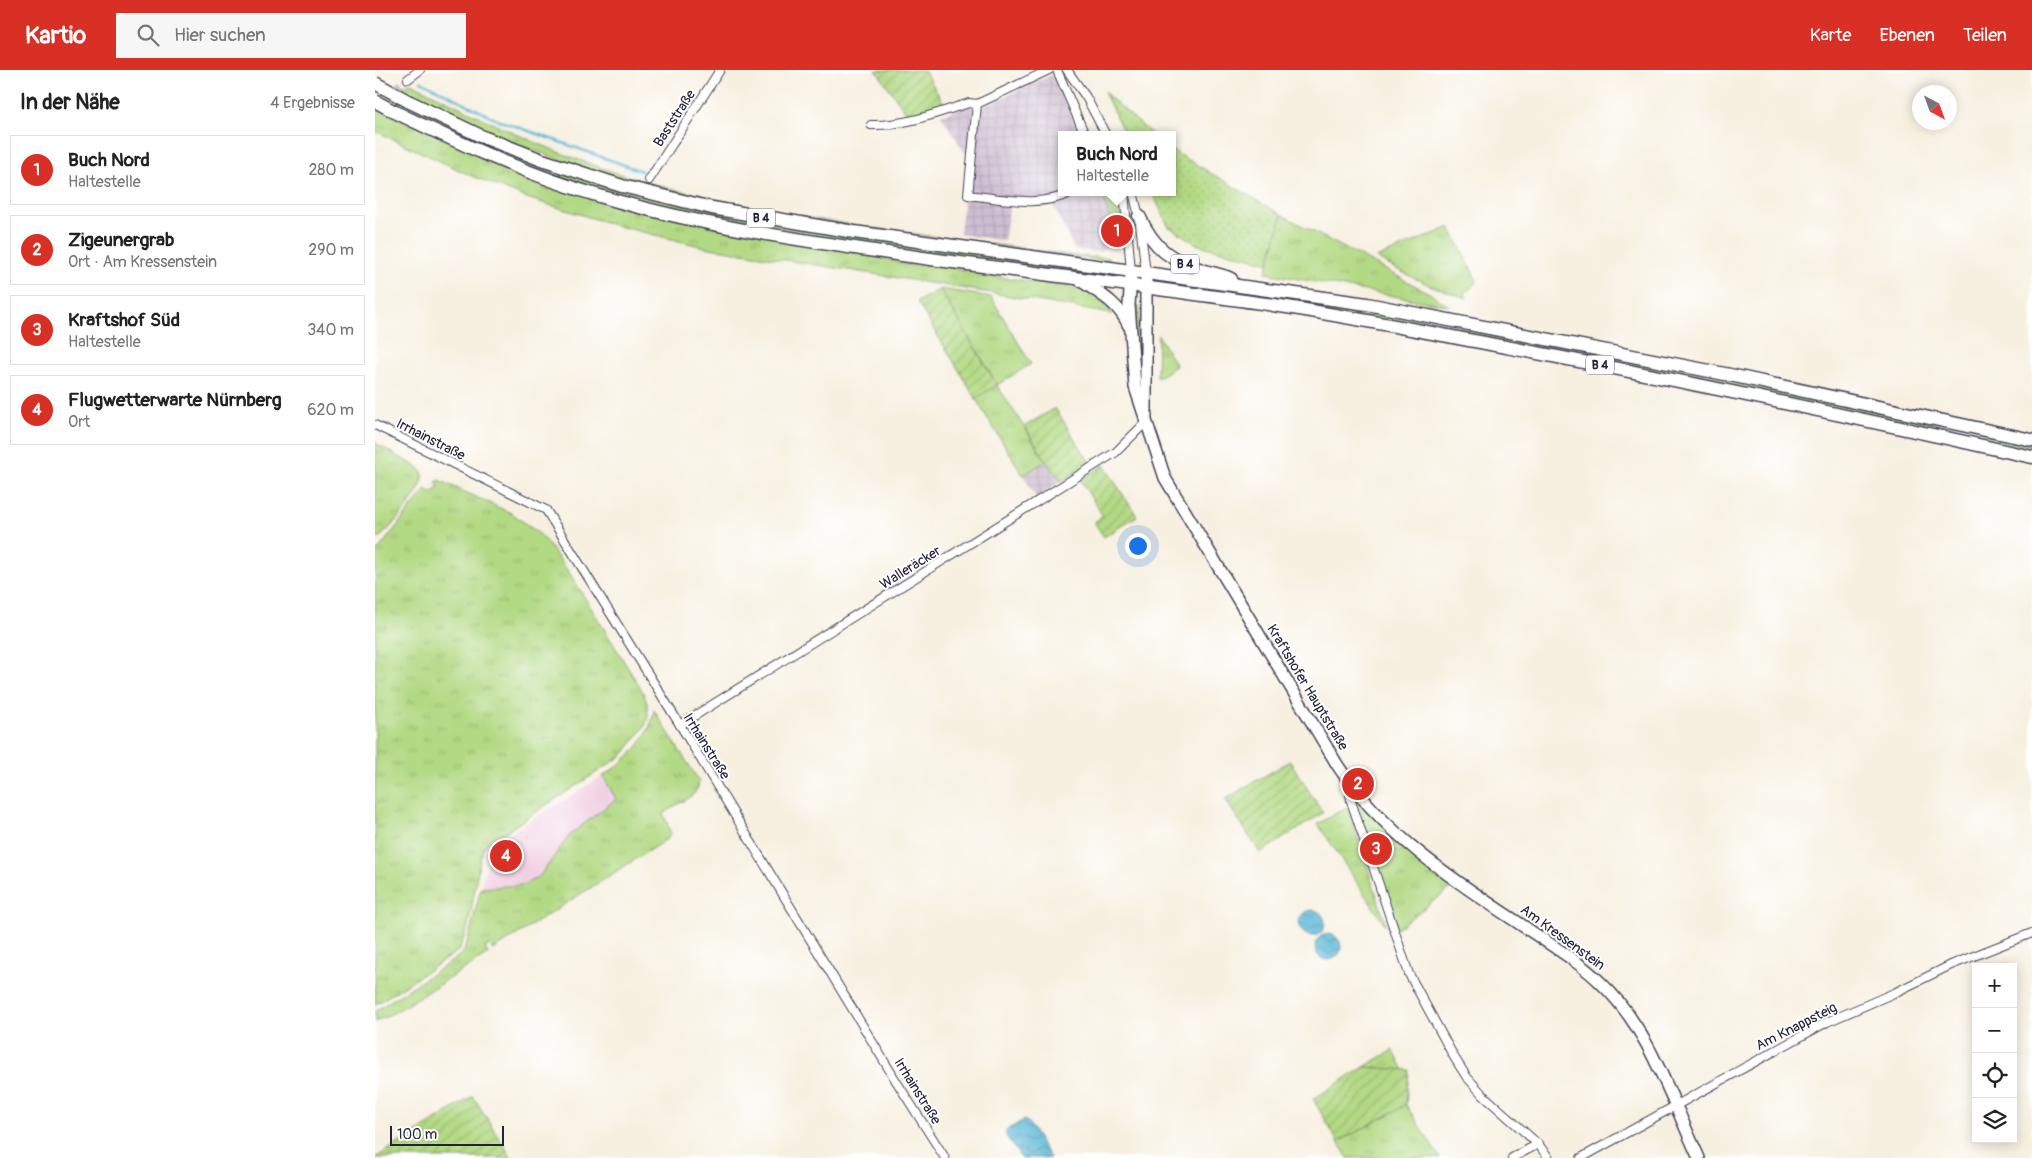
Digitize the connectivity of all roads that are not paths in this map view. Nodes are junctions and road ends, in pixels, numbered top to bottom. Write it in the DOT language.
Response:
graph roads {
  1 [pos="421,70"];
  2 [pos="720,70"];
  3 [pos="1049,70"];
  4 [pos="1057,70"];
  5 [pos="1067,70"];
  6 [pos="408,79"];
  7 [pos="375,83"];
  8 [pos="375,101"];
  9 [pos="977,104"];
  10 [pos="871,125"];
  11 [pos="1083,131"];
  12 [pos="1104,131"];
  13 [pos="649,180"];
  14 [pos="1062,196"];
  15 [pos="1124,196"];
  16 [pos="1134,196"];
  17 [pos="1139,216"];
  18 [pos="1131,271"];
  19 [pos="1146,273"];
  20 [pos="1078,279"];
  21 [pos="1131,286"];
  22 [pos="1147,288"];
  23 [pos="1249,288"];
  24 [pos="1131,330"];
  25 [pos="1146,422"];
  26 [pos="375,425"];
  27 [pos="2032,440"];
  28 [pos="2032,456"];
  29 [pos="680,725"];
  30 [pos="1353,786"];
  31 [pos="2032,933"];
  32 [pos="1675,1106"];
  33 [pos="1538,1144"];
  34 [pos="945,1158"];
  35 [pos="1512,1158"];
  36 [pos="1549,1158"];
  37 [pos="1581,1158"];
  38 [pos="1699,1158"];
  1 -- 6 [label="street"];
  2 -- 13 [label="street, Baststraße"];
  3 -- 9 [label="street"];
  4 -- 11 [label="street"];
  5 -- 12 [label="street"];
  7 -- 18 [label="main road, B 4, bridge"];
  8 -- 20 [label="main road, B 4, bridge"];
  9 -- 10 [label="street"];
  9 -- 14 [label="street"];
  15 -- 18 [label="street"];
  16 -- 17 [label="street"];
  17 -- 19 [label="street"];
  17 -- 23 [label="main road, B 4"];
  18 -- 19 [label="main road, B 4"];
  18 -- 21 [label="street, Kraftshofer Hauptstraße"];
  19 -- 22 [label="street, Kraftshofer Hauptstraße"];
  19 -- 23 [label="main road, B 4"];
  20 -- 21 [label="main road, B 4"];
  20 -- 24 [label="street"];
  21 -- 22 [label="main road, B 4"];
  21 -- 24 [label="street, Kraftshofer Hauptstraße"];
  22 -- 25 [label="street, Kraftshofer Hauptstraße"];
  22 -- 28 [label="main road, B 4"];
  23 -- 27 [label="main road, B 4"];
  24 -- 25 [label="street, Kraftshofer Hauptstraße"];
  25 -- 29 [label="street, Walleräcker"];
  25 -- 30 [label="street, Kraftshofer Hauptstraße"];
  26 -- 29 [label="street, Irrhainstraße"];
  29 -- 34 [label="street, Irrhainstraße"];
  30 -- 32 [label="street, Am Kressenstein"];
  30 -- 33 [label="street"];
  31 -- 32 [label="street, Am Knappsteig"];
  32 -- 37 [label="street, Am Knappsteig"];
  32 -- 38 [label="street, Am Kressenstein"];
  33 -- 35 [label="street"];
  33 -- 36 [label="street"];
}
